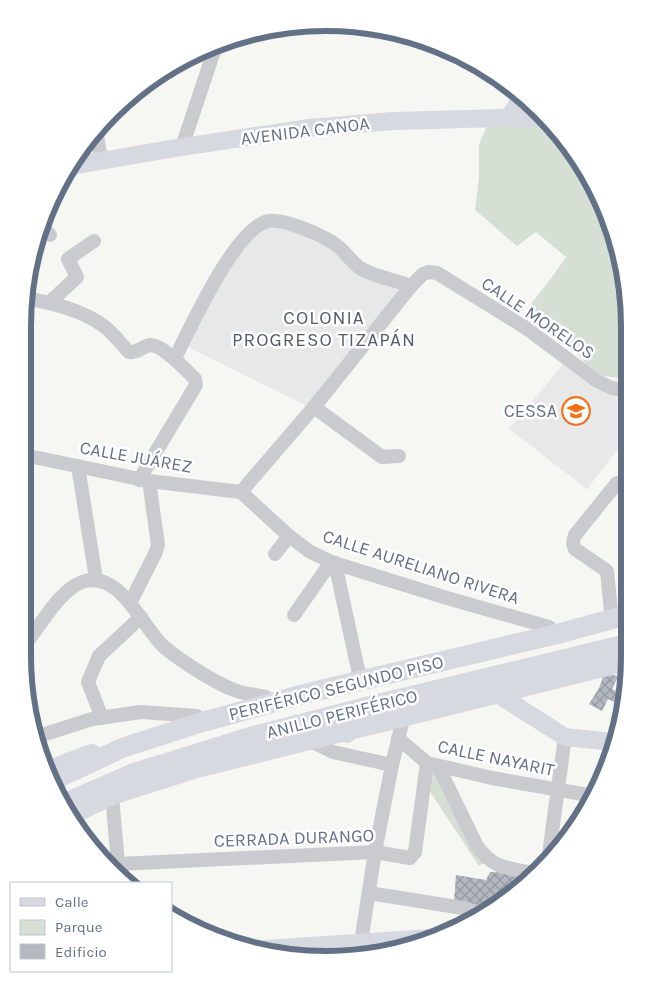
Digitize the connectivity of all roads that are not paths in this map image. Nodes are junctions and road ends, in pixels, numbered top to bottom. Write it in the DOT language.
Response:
graph roads {
  1 [pos="213,54"];
  2 [pos="518,102"];
  3 [pos="533,117"];
  4 [pos="508,118"];
  5 [pos="98,140"];
  6 [pos="182,147"];
  7 [pos="101,160"];
  8 [pos="80,164"];
  9 [pos="94,241"];
  10 [pos="411,286"];
  11 [pos="33,299"];
  12 [pos="50,302"];
  13 [pos="175,358"];
  14 [pos="621,389"];
  15 [pos="314,408"];
  16 [pos="31,456"];
  17 [pos="400,456"];
  18 [pos="78,466"];
  19 [pos="144,480"];
  20 [pos="621,483"];
  21 [pos="241,492"];
  22 [pos="289,536"];
  23 [pos="275,554"];
  24 [pos="333,562"];
  25 [pos="96,580"];
  26 [pos="130,603"];
  27 [pos="621,608"];
  28 [pos="621,611"];
  29 [pos="621,611"];
  30 [pos="294,616"];
  31 [pos="141,618"];
  32 [pos="621,626"];
  33 [pos="549,627"];
  34 [pos="31,636"];
  35 [pos="621,645"];
  36 [pos="621,655"];
  37 [pos="621,664"];
  38 [pos="359,674"];
  39 [pos="498,695"];
  40 [pos="266,697"];
  41 [pos="374,705"];
  42 [pos="197,716"];
  43 [pos="102,718"];
  44 [pos="403,719"];
  45 [pos="347,733"];
  46 [pos="42,735"];
  47 [pos="565,737"];
  48 [pos="398,738"];
  49 [pos="311,741"];
  50 [pos="608,741"];
  51 [pos="392,765"];
  52 [pos="433,765"];
  53 [pos="53,768"];
  54 [pos="58,778"];
  55 [pos="61,783"];
  56 [pos="559,791"];
  57 [pos="585,795"];
  58 [pos="112,796"];
  59 [pos="70,801"];
  60 [pos="74,807"];
  61 [pos="77,813"];
  62 [pos="550,847"];
  63 [pos="375,852"];
  64 [pos="115,861"];
  65 [pos="119,865"];
  66 [pos="527,871"];
  67 [pos="369,893"];
  68 [pos="473,911"];
  69 [pos="391,944"];
  70 [pos="358,948"];
  71 [pos="294,949"];
  1 -- 6 [label="street"];
  2 -- 4 [label="main road"];
  3 -- 4 [label="main road, AVENIDA CANOA"];
  4 -- 6 [label="main road, AVENIDA CANOA"];
  5 -- 7 [label="street"];
  6 -- 7 [label="main road, AVENIDA CANOA"];
  7 -- 8 [label="main road, AVENIDA CANOA"];
  9 -- 12 [label="street"];
  10 -- 13 [label="street"];
  10 -- 14 [label="street, CALLE MORELOS"];
  10 -- 15 [label="street"];
  11 -- 12 [label="street"];
  12 -- 13 [label="street"];
  13 -- 19 [label="street"];
  15 -- 17 [label="street"];
  15 -- 21 [label="street"];
  16 -- 18 [label="street, CALLE JUÁREZ"];
  18 -- 19 [label="street, CALLE JUÁREZ"];
  18 -- 25 [label="street"];
  19 -- 21 [label="street, CALLE JUÁREZ"];
  19 -- 26 [label="street"];
  20 -- 27 [label="street"];
  21 -- 22 [label="street, CALLE AURELIANO RIVERA"];
  22 -- 23 [label="street"];
  22 -- 24 [label="street, CALLE AURELIANO RIVERA"];
  24 -- 30 [label="street"];
  24 -- 33 [label="street, CALLE AURELIANO RIVERA"];
  24 -- 38 [label="street"];
  25 -- 26 [label="street"];
  25 -- 34 [label="street"];
  26 -- 31 [label="street"];
  28 -- 33 [label="main road"];
  29 -- 54 [label="highway, PERIFÉRICO SEGUNDO PISO"];
  31 -- 40 [label="street"];
  31 -- 43 [label="street"];
  32 -- 55 [label="highway, ANILLO PERIFÉRICO"];
  33 -- 38 [label="main road"];
  35 -- 41 [label="highway, ANILLO PERIFÉRICO"];
  36 -- 60 [label="highway, PERIFÉRICO SEGUNDO PISO"];
  37 -- 39 [label="main road"];
  38 -- 40 [label="main road"];
  39 -- 44 [label="main road"];
  39 -- 47 [label="main road"];
  40 -- 42 [label="main road"];
  41 -- 45 [label="highway"];
  41 -- 59 [label="highway, ANILLO PERIFÉRICO"];
  42 -- 43 [label="street"];
  42 -- 53 [label="main road"];
  43 -- 46 [label="street"];
  44 -- 45 [label="main road"];
  44 -- 48 [label="street"];
  45 -- 49 [label="main road"];
  47 -- 50 [label="main road"];
  47 -- 56 [label="street"];
  48 -- 51 [label="street"];
  48 -- 52 [label="street, CALLE NAYARIT"];
  49 -- 51 [label="street"];
  49 -- 58 [label="main road"];
  51 -- 63 [label="street"];
  52 -- 56 [label="street, CALLE NAYARIT"];
  52 -- 63 [label="street, CERRADA DURANGO"];
  52 -- 66 [label="street"];
  56 -- 57 [label="street, CALLE NAYARIT"];
  56 -- 62 [label="street"];
  58 -- 61 [label="main road"];
  58 -- 64 [label="street"];
  63 -- 65 [label="street, CERRADA DURANGO"];
  63 -- 67 [label="street"];
  67 -- 68 [label="street"];
  67 -- 70 [label="street"];
  69 -- 70 [label="main road"];
  70 -- 71 [label="main road"];
}
